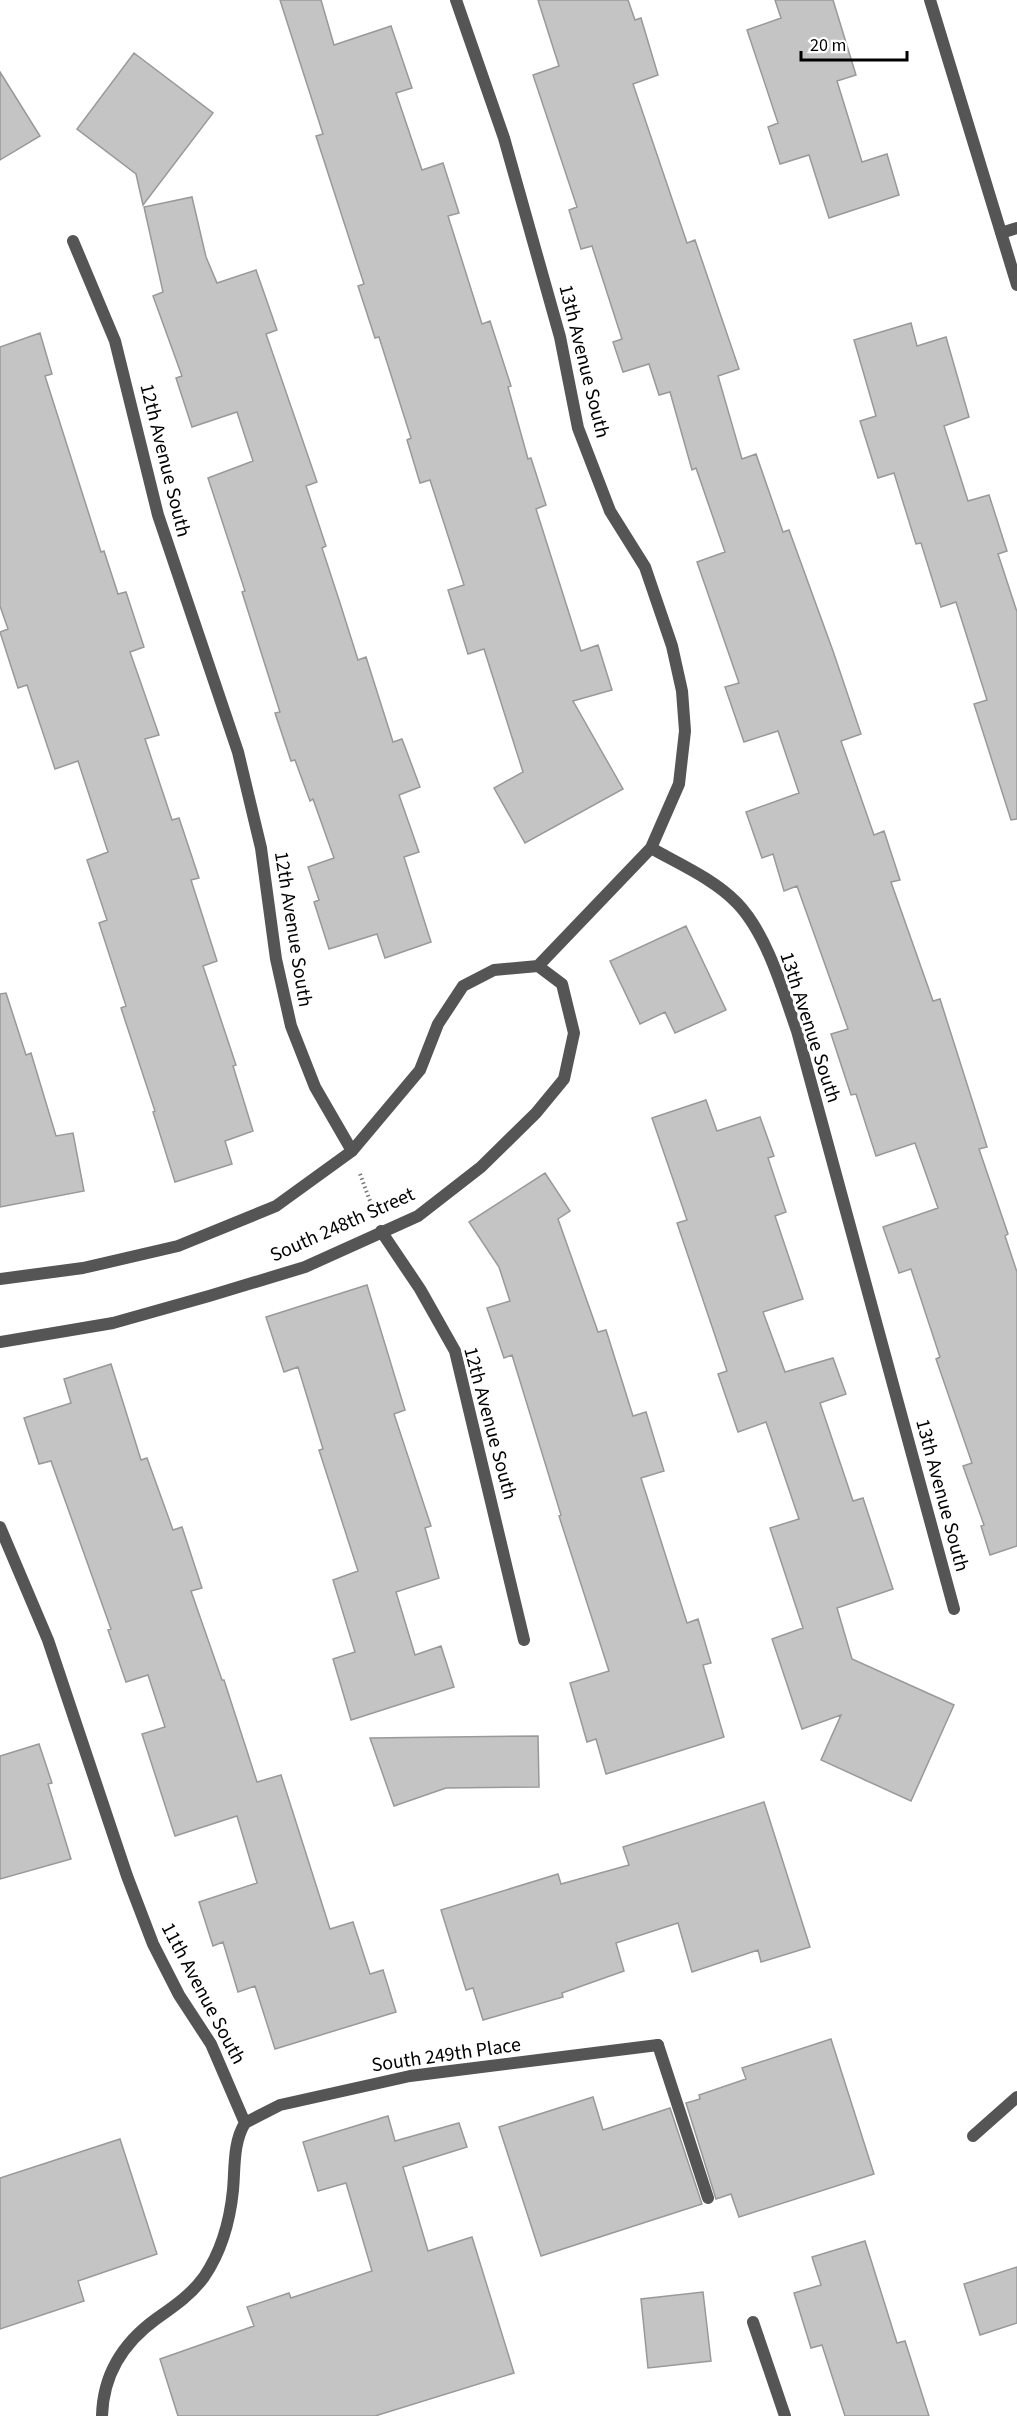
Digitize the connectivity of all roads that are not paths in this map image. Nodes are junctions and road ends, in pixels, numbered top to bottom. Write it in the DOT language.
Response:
graph roads {
  1 [pos="456,0"];
  2 [pos="930,0"];
  3 [pos="1017,228"];
  4 [pos="1001,233"];
  5 [pos="73,241"];
  6 [pos="1017,285"];
  7 [pos="651,848"];
  8 [pos="538,966"];
  9 [pos="352,1151"];
  10 [pos="381,1231"];
  11 [pos="0,1279"];
  12 [pos="0,1342"];
  13 [pos="0,1527"];
  14 [pos="954,1609"];
  15 [pos="524,1641"];
  16 [pos="1017,2097"];
  17 [pos="244,2123"];
  18 [pos="973,2136"];
  19 [pos="708,2198"];
  20 [pos="753,2322"];
  21 [pos="102,2416"];
  22 [pos="785,2416"];
  1 -- 7 [label="street, 13th Avenue South"];
  2 -- 4 [label="street"];
  3 -- 4 [label="street"];
  4 -- 6 [label="street"];
  5 -- 9 [label="street, 12th Avenue South"];
  7 -- 8 [label="street"];
  7 -- 14 [label="street, 13th Avenue South"];
  8 -- 9 [label="street"];
  8 -- 10 [label="street, South 248th Street"];
  9 -- 11 [label="street"];
  10 -- 12 [label="street, South 248th Street"];
  10 -- 15 [label="street, 12th Avenue South"];
  13 -- 17 [label="street, 11th Avenue South"];
  16 -- 18 [label="street"];
  17 -- 19 [label="street, South 249th Place"];
  17 -- 21 [label="street"];
  20 -- 22 [label="street"];
}
